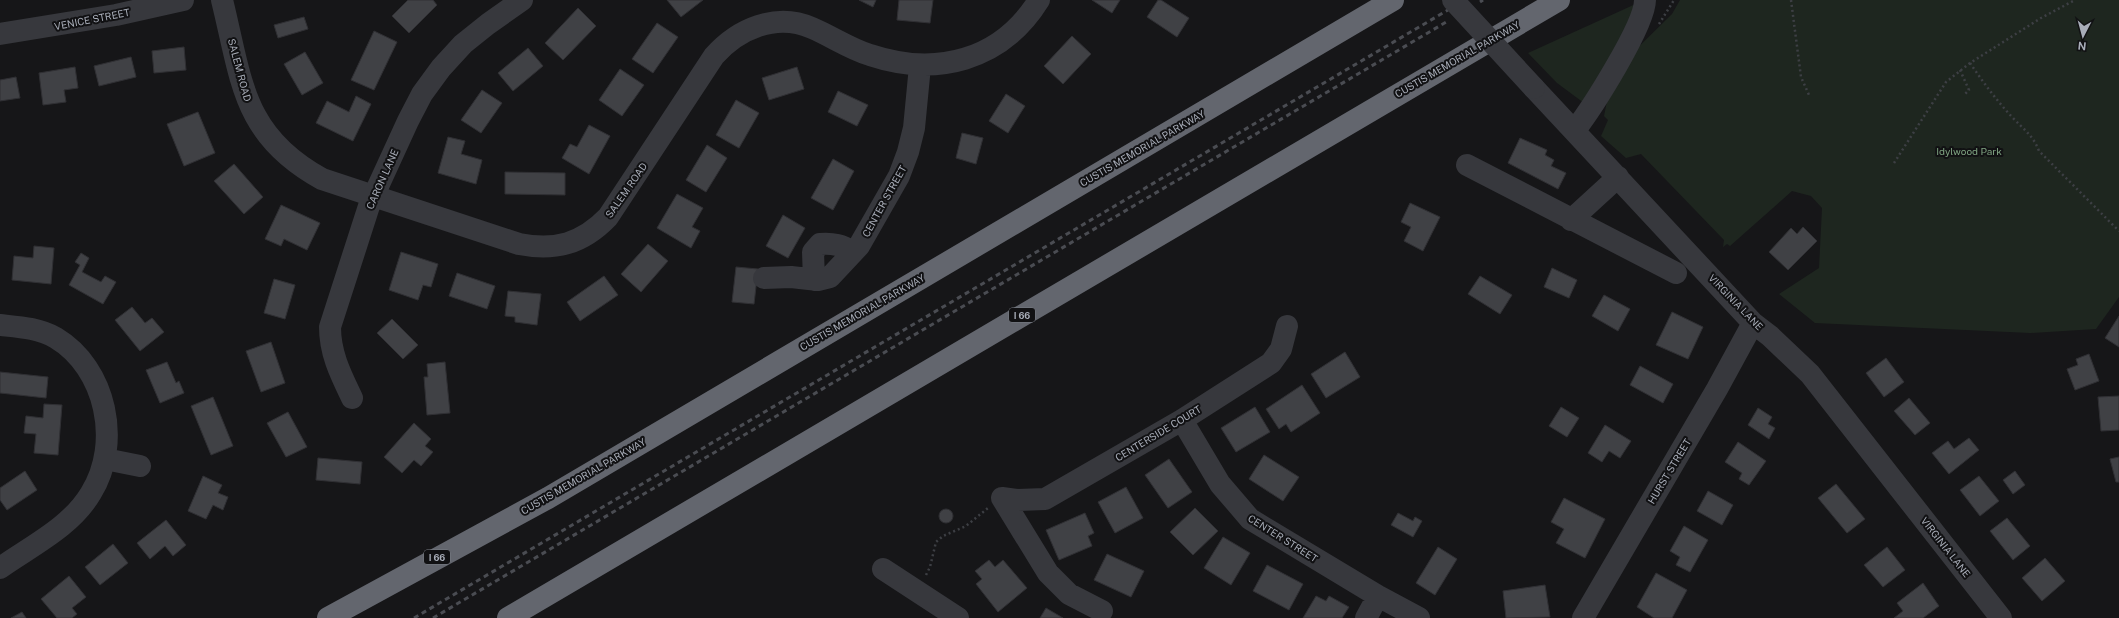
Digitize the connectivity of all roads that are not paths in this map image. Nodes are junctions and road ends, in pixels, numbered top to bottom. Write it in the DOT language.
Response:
graph roads {
  1 [pos="183,0"];
  2 [pos="222,0"];
  3 [pos="522,0"];
  4 [pos="1040,0"];
  5 [pos="1394,0"];
  6 [pos="1453,0"];
  7 [pos="1558,0"];
  8 [pos="1646,0"];
  9 [pos="0,34"];
  10 [pos="920,66"];
  11 [pos="1575,130"];
  12 [pos="1467,165"];
  13 [pos="1618,177"];
  14 [pos="374,197"];
  15 [pos="1571,220"];
  16 [pos="852,252"];
  17 [pos="1676,273"];
  18 [pos="764,278"];
  19 [pos="822,278"];
  20 [pos="1754,323"];
  21 [pos="0,325"];
  22 [pos="1288,326"];
  23 [pos="352,398"];
  24 [pos="1182,420"];
  25 [pos="105,459"];
  26 [pos="140,466"];
  27 [pos="0,568"];
  28 [pos="883,569"];
  29 [pos="1378,596"];
  30 [pos="1102,611"];
  31 [pos="328,618"];
  32 [pos="508,618"];
  33 [pos="958,618"];
  34 [pos="1366,618"];
  35 [pos="1419,618"];
  36 [pos="1583,618"];
  37 [pos="2002,618"];
  1 -- 9 [label="street, VENICE STREET"];
  2 -- 14 [label="street, SALEM ROAD"];
  3 -- 14 [label="street, CARON LANE"];
  4 -- 10 [label="street, SALEM ROAD"];
  5 -- 31 [label="highway, CUSTIS MEMORIAL PARKWAY / I 66"];
  6 -- 11 [label="street, VIRGINIA LANE, bridge"];
  7 -- 32 [label="highway, CUSTIS MEMORIAL PARKWAY / I 66"];
  8 -- 11 [label="street"];
  10 -- 14 [label="street, SALEM ROAD"];
  10 -- 16 [label="street, CENTER STREET"];
  11 -- 13 [label="street, VIRGINIA LANE"];
  12 -- 15 [label="street"];
  13 -- 15 [label="street"];
  13 -- 20 [label="street, VIRGINIA LANE"];
  14 -- 23 [label="street, CARON LANE"];
  15 -- 17 [label="street"];
  16 -- 19 [label="street, CENTER STREET"];
  16 -- 19 [label="street"];
  18 -- 19 [label="street"];
  20 -- 36 [label="street, HURST STREET"];
  20 -- 37 [label="street, VIRGINIA LANE"];
  21 -- 25 [label="street"];
  22 -- 24 [label="street, CENTERSIDE COURT"];
  24 -- 29 [label="street, CENTER STREET"];
  24 -- 30 [label="street, CENTERSIDE COURT"];
  25 -- 26 [label="street"];
  25 -- 27 [label="street"];
  28 -- 33 [label="street"];
  29 -- 34 [label="street"];
  29 -- 35 [label="street, CENTER STREET"];
}
